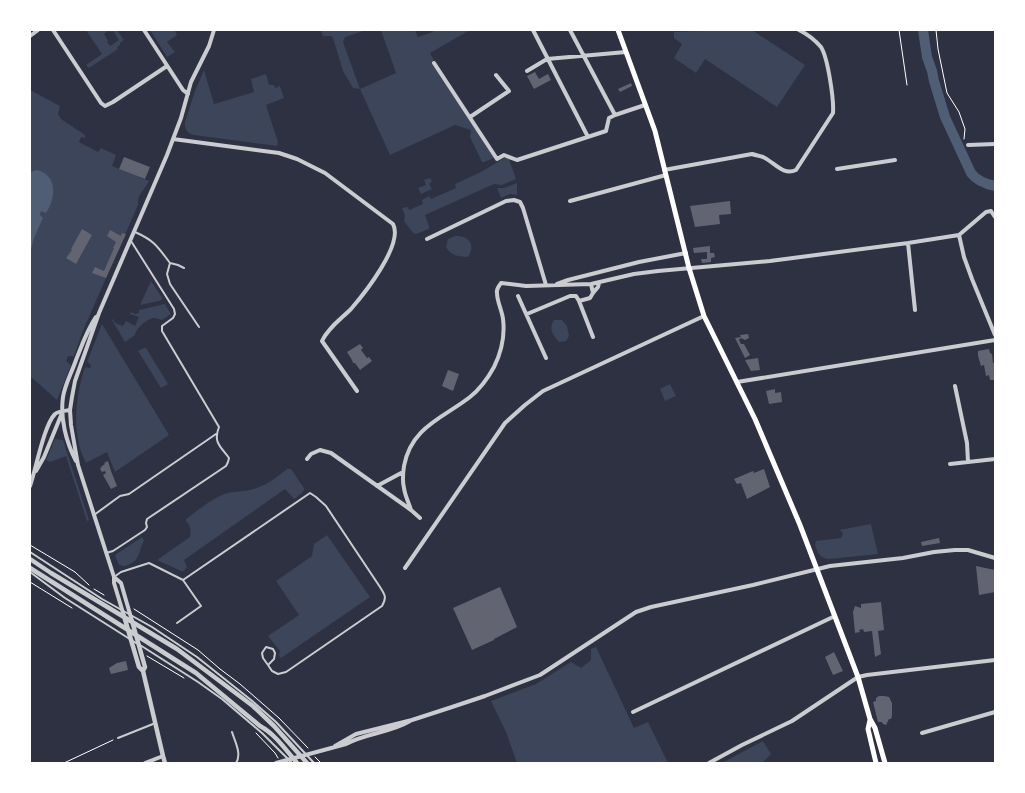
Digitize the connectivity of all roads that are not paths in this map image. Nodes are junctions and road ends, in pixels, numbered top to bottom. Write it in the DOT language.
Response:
graph roads {
  1 [pos="38,30"];
  2 [pos="54,30"];
  3 [pos="144,30"];
  4 [pos="214,30"];
  5 [pos="533,30"];
  6 [pos="570,30"];
  7 [pos="618,30"];
  8 [pos="799,30"];
  9 [pos="30,36"];
  10 [pos="626,52"];
  11 [pos="583,56"];
  12 [pos="547,59"];
  13 [pos="434,63"];
  14 [pos="167,66"];
  15 [pos="527,72"];
  16 [pos="496,75"];
  17 [pos="188,94"];
  18 [pos="645,105"];
  19 [pos="615,115"];
  20 [pos="470,117"];
  21 [pos="588,137"];
  22 [pos="173,138"];
  23 [pos="995,144"];
  24 [pos="968,145"];
  25 [pos="895,160"];
  26 [pos="837,169"];
  27 [pos="665,173"];
  28 [pos="570,201"];
  29 [pos="995,217"];
  30 [pos="134,232"];
  31 [pos="959,235"];
  32 [pos="427,239"];
  33 [pos="131,240"];
  34 [pos="908,243"];
  35 [pos="686,253"];
  36 [pos="170,262"];
  37 [pos="184,268"];
  38 [pos="690,268"];
  39 [pos="599,283"];
  40 [pos="591,284"];
  41 [pos="546,285"];
  42 [pos="553,286"];
  43 [pos="593,293"];
  44 [pos="518,296"];
  45 [pos="580,301"];
  46 [pos="915,310"];
  47 [pos="98,313"];
  48 [pos="526,314"];
  49 [pos="704,316"];
  50 [pos="198,327"];
  51 [pos="995,335"];
  52 [pos="593,337"];
  53 [pos="995,340"];
  54 [pos="546,358"];
  55 [pos="737,382"];
  56 [pos="955,386"];
  57 [pos="357,391"];
  58 [pos="70,410"];
  59 [pos="62,411"];
  60 [pos="216,434"];
  61 [pos="307,459"];
  62 [pos="995,459"];
  63 [pos="968,462"];
  64 [pos="950,464"];
  65 [pos="78,465"];
  66 [pos="403,472"];
  67 [pos="34,475"];
  68 [pos="30,486"];
  69 [pos="377,486"];
  70 [pos="411,510"];
  71 [pos="94,515"];
  72 [pos="420,518"];
  73 [pos="427,523"];
  74 [pos="432,527"];
  75 [pos="30,552"];
  76 [pos="106,553"];
  77 [pos="995,558"];
  78 [pos="30,559"];
  79 [pos="30,568"];
  80 [pos="405,568"];
  81 [pos="817,569"];
  82 [pos="30,572"];
  83 [pos="114,577"];
  84 [pos="183,580"];
  85 [pos="122,610"];
  86 [pos="130,614"];
  87 [pos="124,616"];
  88 [pos="835,616"];
  89 [pos="132,621"];
  90 [pos="177,623"];
  91 [pos="129,630"];
  92 [pos="135,634"];
  93 [pos="132,640"];
  94 [pos="138,644"];
  95 [pos="995,660"];
  96 [pos="268,665"];
  97 [pos="143,671"];
  98 [pos="858,677"];
  99 [pos="633,712"];
  100 [pos="995,712"];
  101 [pos="870,719"];
  102 [pos="155,723"];
  103 [pos="232,732"];
  104 [pos="922,733"];
  105 [pos="118,738"];
  106 [pos="162,756"];
  107 [pos="304,756"];
  108 [pos="277,761"];
  109 [pos="293,761"];
  110 [pos="145,763"];
  111 [pos="165,763"];
  112 [pos="236,763"];
  113 [pos="307,763"];
  114 [pos="314,763"];
  115 [pos="709,763"];
  116 [pos="876,763"];
  117 [pos="885,763"];
  1 -- 9 [label="street"];
  2 -- 14 [label="street"];
  3 -- 14 [label="street"];
  4 -- 17 [label="street"];
  5 -- 12 [label="street"];
  6 -- 11 [label="street"];
  7 -- 10 [label="main road"];
  8 -- 27 [label="street"];
  10 -- 11 [label="street"];
  10 -- 18 [label="main road"];
  11 -- 12 [label="street"];
  11 -- 19 [label="street"];
  12 -- 15 [label="street"];
  12 -- 21 [label="street"];
  13 -- 20 [label="street"];
  14 -- 17 [label="street"];
  16 -- 20 [label="street"];
  17 -- 22 [label="street"];
  18 -- 19 [label="street"];
  18 -- 27 [label="main road"];
  19 -- 21 [label="street"];
  20 -- 21 [label="street"];
  22 -- 30 [label="street"];
  22 -- 57 [label="street"];
  23 -- 24 [label="street"];
  25 -- 26 [label="street"];
  27 -- 28 [label="street"];
  27 -- 35 [label="main road"];
  29 -- 31 [label="street"];
  30 -- 33 [label="street"];
  30 -- 36 [label="lane"];
  31 -- 34 [label="street"];
  31 -- 51 [label="street"];
  32 -- 41 [label="street"];
  33 -- 47 [label="street"];
  33 -- 60 [label="lane"];
  34 -- 38 [label="street"];
  34 -- 46 [label="street"];
  35 -- 38 [label="main road"];
  35 -- 42 [label="street"];
  36 -- 37 [label="lane"];
  36 -- 50 [label="lane"];
  38 -- 39 [label="street"];
  38 -- 49 [label="main road"];
  39 -- 40 [label="street"];
  39 -- 43 [label="street"];
  40 -- 42 [label="street"];
  40 -- 43 [label="street"];
  41 -- 42 [label="street"];
  41 -- 66 [label="street"];
  43 -- 45 [label="street"];
  44 -- 48 [label="street"];
  45 -- 48 [label="street"];
  45 -- 52 [label="street"];
  47 -- 58 [label="street"];
  47 -- 59 [label="street"];
  48 -- 54 [label="street"];
  49 -- 55 [label="main road"];
  49 -- 74 [label="street"];
  53 -- 55 [label="street"];
  55 -- 81 [label="main road"];
  56 -- 63 [label="street"];
  58 -- 59 [label="street"];
  58 -- 65 [label="street"];
  59 -- 65 [label="street"];
  59 -- 67 [label="street"];
  59 -- 67 [label="street"];
  60 -- 71 [label="lane"];
  60 -- 76 [label="lane"];
  61 -- 69 [label="street"];
  62 -- 63 [label="street"];
  63 -- 64 [label="street"];
  65 -- 71 [label="street"];
  66 -- 69 [label="street"];
  66 -- 70 [label="street"];
  67 -- 68 [label="street"];
  69 -- 70 [label="street"];
  70 -- 72 [label="street"];
  71 -- 76 [label="street"];
  73 -- 74 [label="street"];
  74 -- 80 [label="street"];
  75 -- 85 [label="lane"];
  76 -- 83 [label="street"];
  77 -- 81 [label="street"];
  78 -- 87 [label="street"];
  79 -- 91 [label="street"];
  81 -- 88 [label="main road"];
  81 -- 107 [label="street"];
  82 -- 93 [label="lane"];
  83 -- 84 [label="lane"];
  83 -- 85 [label="street"];
  83 -- 86 [label="street"];
  84 -- 90 [label="lane"];
  84 -- 96 [label="lane"];
  85 -- 86 [label="lane"];
  85 -- 87 [label="street"];
  86 -- 89 [label="street"];
  86 -- 107 [label="lane"];
  87 -- 89 [label="street"];
  87 -- 91 [label="street"];
  88 -- 98 [label="main road"];
  88 -- 99 [label="street"];
  89 -- 92 [label="street"];
  89 -- 107 [label="street"];
  91 -- 92 [label="street"];
  91 -- 93 [label="street"];
  92 -- 94 [label="street"];
  92 -- 109 [label="street"];
  93 -- 94 [label="lane"];
  93 -- 97 [label="street"];
  94 -- 97 [label="street"];
  94 -- 109 [label="lane"];
  95 -- 98 [label="street"];
  96 -- 96 [label="lane"];
  97 -- 102 [label="street"];
  98 -- 101 [label="main road"];
  98 -- 115 [label="street"];
  100 -- 104 [label="street"];
  101 -- 116 [label="main road"];
  101 -- 117 [label="main road"];
  102 -- 105 [label="lane"];
  102 -- 106 [label="street"];
  103 -- 112 [label="lane"];
  106 -- 110 [label="street"];
  106 -- 111 [label="street"];
  107 -- 109 [label="street"];
  107 -- 113 [label="street"];
  107 -- 114 [label="lane"];
  108 -- 109 [label="street"];
}
